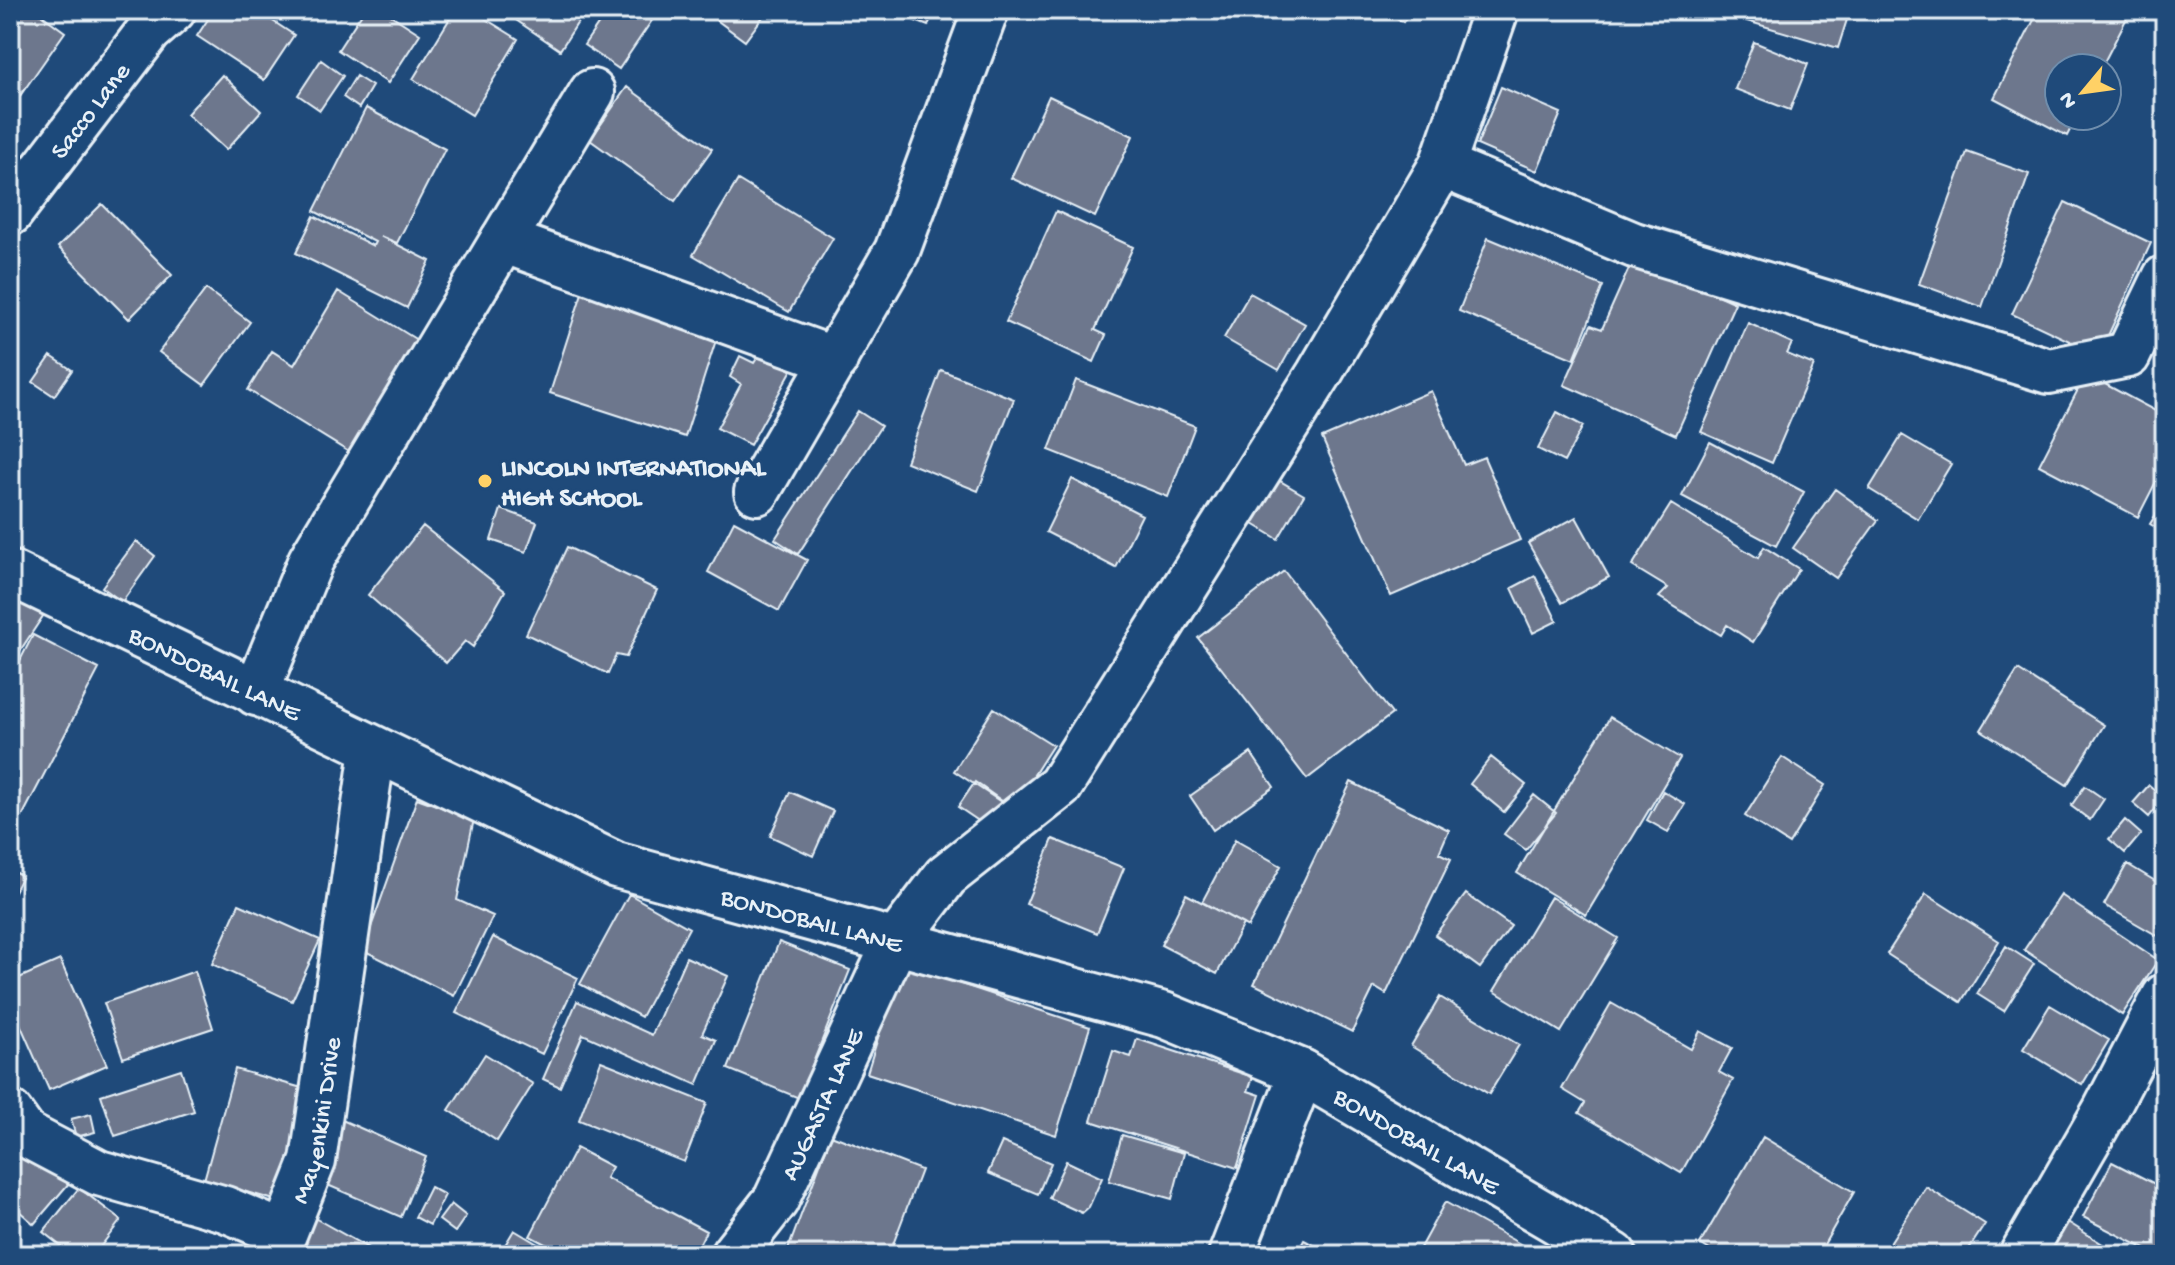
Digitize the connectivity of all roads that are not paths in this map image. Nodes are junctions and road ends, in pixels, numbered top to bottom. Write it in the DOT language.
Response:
graph roads {
  1 [pos="173,10"];
  2 [pos="986,10"];
  3 [pos="1496,10"];
  4 [pos="592,92"];
  5 [pos="1442,165"];
  6 [pos="10,213"];
  7 [pos="503,240"];
  8 [pos="2165,278"];
  9 [pos="835,360"];
  10 [pos="757,492"];
  11 [pos="10,573"];
  12 [pos="256,693"];
  13 [pos="373,750"];
  14 [pos="895,943"];
  15 [pos="2165,996"];
  16 [pos="1302,1072"];
  17 [pos="10,1113"];
  18 [pos="733,1255"];
  19 [pos="1231,1255"];
  20 [pos="1614,1255"];
  21 [pos="2022,1255"];
  1 -- 6 [label="street, Sacco Lane"];
  2 -- 9 [label="street"];
  3 -- 5 [label="street, AUGASTA LANE"];
  4 -- 7 [label="street"];
  5 -- 8 [label="street"];
  5 -- 14 [label="street, AUGASTA LANE"];
  7 -- 9 [label="street"];
  7 -- 12 [label="street"];
  9 -- 10 [label="street"];
  11 -- 12 [label="street, BONDOBAIL LANE"];
  12 -- 13 [label="street, BONDOBAIL LANE"];
  13 -- 14 [label="street, BONDOBAIL LANE"];
  13 -- 17 [label="street, Mayenkini Drive"];
  14 -- 16 [label="street, BONDOBAIL LANE"];
  14 -- 18 [label="street, AUGASTA LANE"];
  15 -- 21 [label="street"];
  16 -- 19 [label="street"];
  16 -- 20 [label="street, BONDOBAIL LANE"];
}
